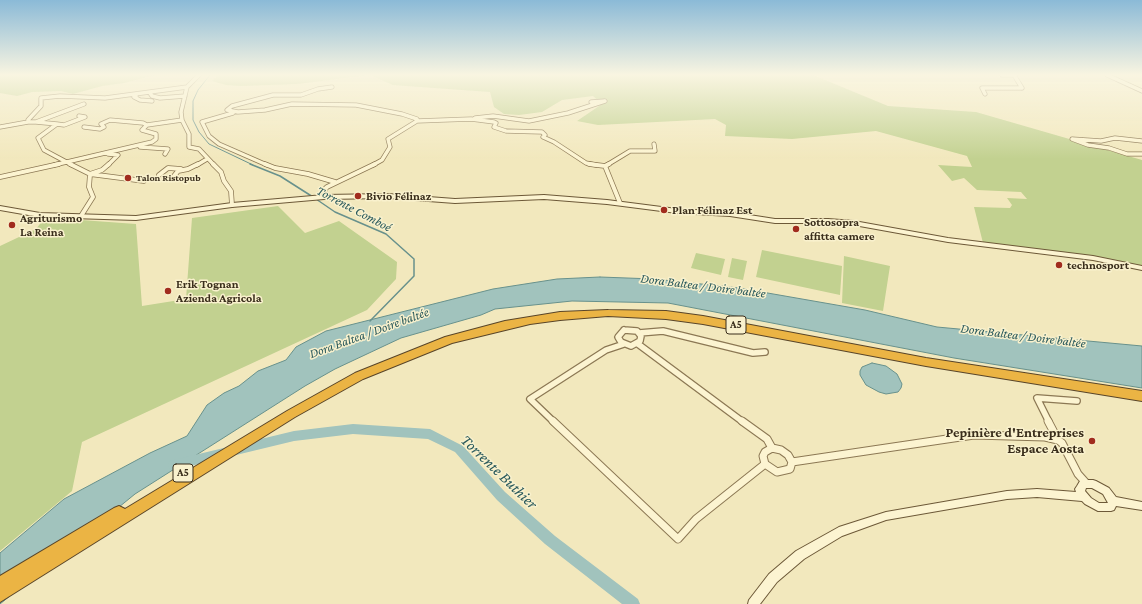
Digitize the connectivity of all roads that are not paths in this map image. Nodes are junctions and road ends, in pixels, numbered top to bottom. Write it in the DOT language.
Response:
graph roads {
  1 [pos="41,103"];
  2 [pos="184,103"];
  3 [pos="242,103"];
  4 [pos="598,103"];
  5 [pos="84,104"];
  6 [pos="238,112"];
  7 [pos="79,116"];
  8 [pos="471,119"];
  9 [pos="182,120"];
  10 [pos="417,121"];
  11 [pos="28,122"];
  12 [pos="36,122"];
  13 [pos="57,124"];
  14 [pos="147,125"];
  15 [pos="0,127"];
  16 [pos="84,127"];
  17 [pos="1142,141"];
  18 [pos="654,144"];
  19 [pos="129,147"];
  20 [pos="104,154"];
  21 [pos="165,154"];
  22 [pos="1142,154"];
  23 [pos="207,158"];
  24 [pos="68,162"];
  25 [pos="605,166"];
  26 [pos="188,169"];
  27 [pos="90,174"];
  28 [pos="159,174"];
  29 [pos="174,176"];
  30 [pos="0,177"];
  31 [pos="144,181"];
  32 [pos="336,182"];
  33 [pos="326,197"];
  34 [pos="620,203"];
  35 [pos="232,205"];
  36 [pos="0,208"];
  37 [pos="81,216"];
  38 [pos="1142,268"];
  39 [pos="640,333"];
  40 [pos="624,344"];
  41 [pos="638,344"];
  42 [pos="765,352"];
  43 [pos="1142,391"];
  44 [pos="1142,396"];
  45 [pos="1077,401"];
  46 [pos="1058,440"];
  47 [pos="772,448"];
  48 [pos="792,462"];
  49 [pos="765,464"];
  50 [pos="1087,484"];
  51 [pos="1084,497"];
  52 [pos="1113,501"];
  53 [pos="1142,506"];
  54 [pos="0,585"];
  55 [pos="0,594"];
  56 [pos="753,604"];
  1 -- 11 [label="street"];
  2 -- 9 [label="street"];
  3 -- 6 [label="street"];
  4 -- 8 [label="street"];
  5 -- 12 [label="street"];
  6 -- 10 [label="street"];
  6 -- 32 [label="street"];
  7 -- 13 [label="street"];
  8 -- 10 [label="street"];
  8 -- 25 [label="street"];
  9 -- 14 [label="street"];
  9 -- 23 [label="street"];
  10 -- 32 [label="street"];
  11 -- 12 [label="street"];
  11 -- 15 [label="street"];
  12 -- 13 [label="street"];
  13 -- 24 [label="street"];
  14 -- 16 [label="street"];
  14 -- 19 [label="street"];
  17 -- 22 [label="street"];
  18 -- 25 [label="street"];
  19 -- 20 [label="street"];
  19 -- 21 [label="street"];
  20 -- 24 [label="street"];
  20 -- 27 [label="street"];
  23 -- 26 [label="street"];
  23 -- 35 [label="street"];
  24 -- 27 [label="street"];
  24 -- 30 [label="street"];
  25 -- 34 [label="street"];
  26 -- 28 [label="street"];
  26 -- 29 [label="street"];
  27 -- 31 [label="street"];
  27 -- 37 [label="street"];
  32 -- 33 [label="street"];
  33 -- 34 [label="main road"];
  33 -- 35 [label="main road"];
  34 -- 38 [label="main road"];
  35 -- 37 [label="main road"];
  36 -- 37 [label="main road"];
  39 -- 40 [label="street"];
  39 -- 41 [label="street"];
  39 -- 42 [label="street"];
  40 -- 41 [label="street"];
  40 -- 49 [label="street"];
  41 -- 47 [label="street"];
  43 -- 54 [label="highway, A5"];
  44 -- 55 [label="highway, A5"];
  45 -- 46 [label="street"];
  46 -- 48 [label="street"];
  46 -- 50 [label="street"];
  47 -- 48 [label="street"];
  47 -- 49 [label="street"];
  48 -- 49 [label="street"];
  50 -- 51 [label="main road"];
  50 -- 52 [label="main road"];
  51 -- 52 [label="main road"];
  51 -- 56 [label="main road"];
  52 -- 53 [label="main road"];
}
